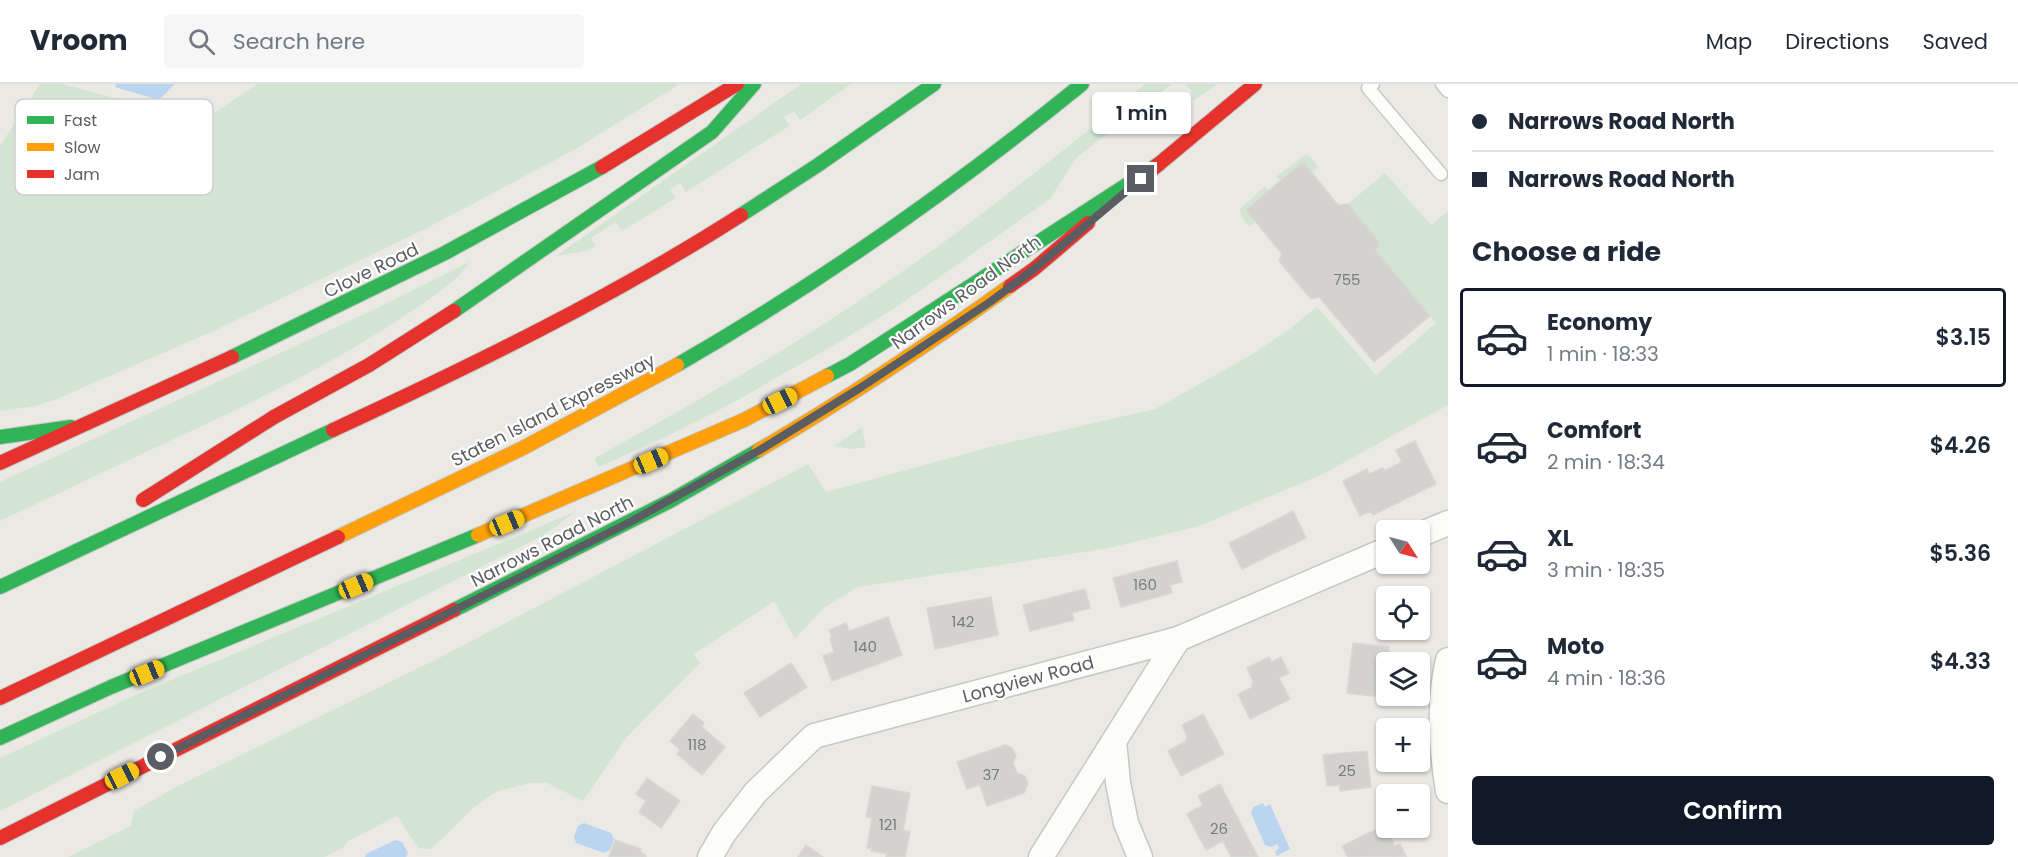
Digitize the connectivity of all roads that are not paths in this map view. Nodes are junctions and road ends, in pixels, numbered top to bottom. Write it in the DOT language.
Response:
graph roads {
  1 [pos="737,84"];
  2 [pos="754,84"];
  3 [pos="934,84"];
  4 [pos="1082,84"];
  5 [pos="1255,84"];
  6 [pos="1373,84"];
  7 [pos="1442,84"];
  8 [pos="1448,91"];
  9 [pos="1159,164"];
  10 [pos="1441,174"];
  11 [pos="87,425"];
  12 [pos="0,437"];
  13 [pos="0,463"];
  14 [pos="1448,523"];
  15 [pos="1430,530"];
  16 [pos="1376,554"];
  17 [pos="30,573"];
  18 [pos="0,587"];
  19 [pos="1178,639"];
  20 [pos="1448,660"];
  21 [pos="0,698"];
  22 [pos="0,738"];
  23 [pos="1114,741"];
  24 [pos="1448,791"];
  25 [pos="0,838"];
  26 [pos="710,857"];
  27 [pos="1041,857"];
  28 [pos="1140,857"];
  1 -- 11 [label="main road, Clove Road"];
  2 -- 17 [label="main road"];
  3 -- 17 [label="main road"];
  4 -- 21 [label="main road, Staten Island Expressway"];
  5 -- 9 [label="main road, Narrows Road North"];
  6 -- 10 [label="lane"];
  7 -- 8 [label="lane"];
  9 -- 22 [label="main road"];
  9 -- 25 [label="main road, Narrows Road North"];
  11 -- 12 [label="main road, Clove Road"];
  11 -- 13 [label="main road"];
  14 -- 15 [label="street"];
  16 -- 19 [label="street, Longview Road"];
  17 -- 18 [label="main road"];
  19 -- 23 [label="street"];
  19 -- 26 [label="street, Longview Road"];
  20 -- 24 [label="street"];
  23 -- 27 [label="street"];
  23 -- 28 [label="street"];
}
